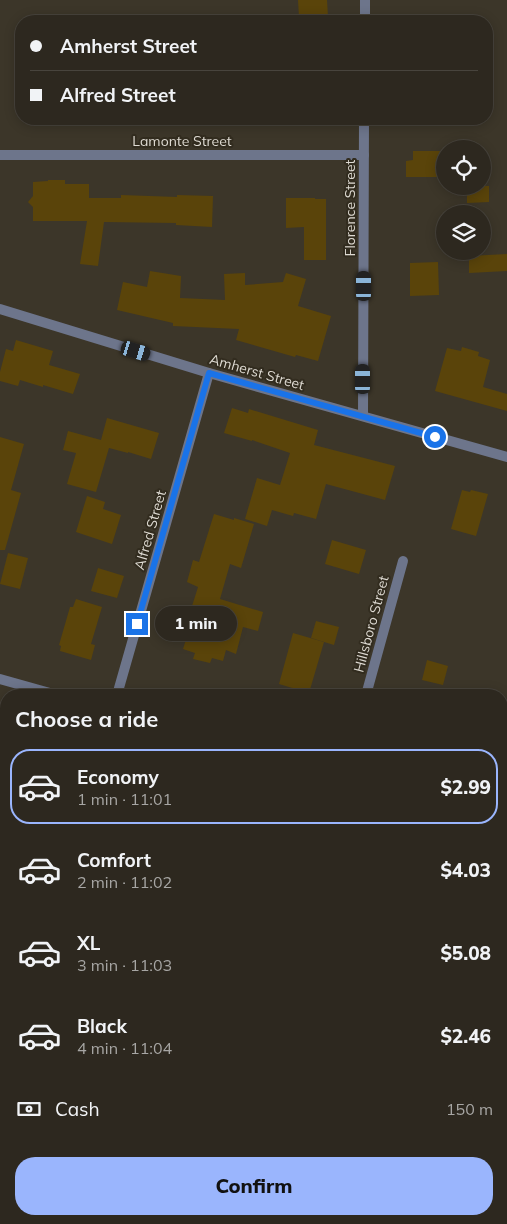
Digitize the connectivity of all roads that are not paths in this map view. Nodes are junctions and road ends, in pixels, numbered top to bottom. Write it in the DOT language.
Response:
graph roads {
  1 [pos="365,0"];
  2 [pos="365,15"];
  3 [pos="364,125"];
  4 [pos="0,154"];
  5 [pos="364,155"];
  6 [pos="0,310"];
  7 [pos="209,373"];
  8 [pos="363,416"];
  9 [pos="507,457"];
  10 [pos="403,561"];
  11 [pos="0,679"];
  12 [pos="36,689"];
  13 [pos="119,689"];
  14 [pos="368,689"];
  1 -- 2 [label="street"];
  3 -- 5 [label="street, Florence Street"];
  4 -- 5 [label="street, Lamonte Street"];
  5 -- 8 [label="street, Florence Street"];
  6 -- 7 [label="street, Amherst Street"];
  7 -- 8 [label="street, Amherst Street"];
  7 -- 13 [label="street, Alfred Street"];
  8 -- 9 [label="street, Amherst Street"];
  10 -- 14 [label="street, Hillsboro Street"];
  11 -- 12 [label="street"];
}
